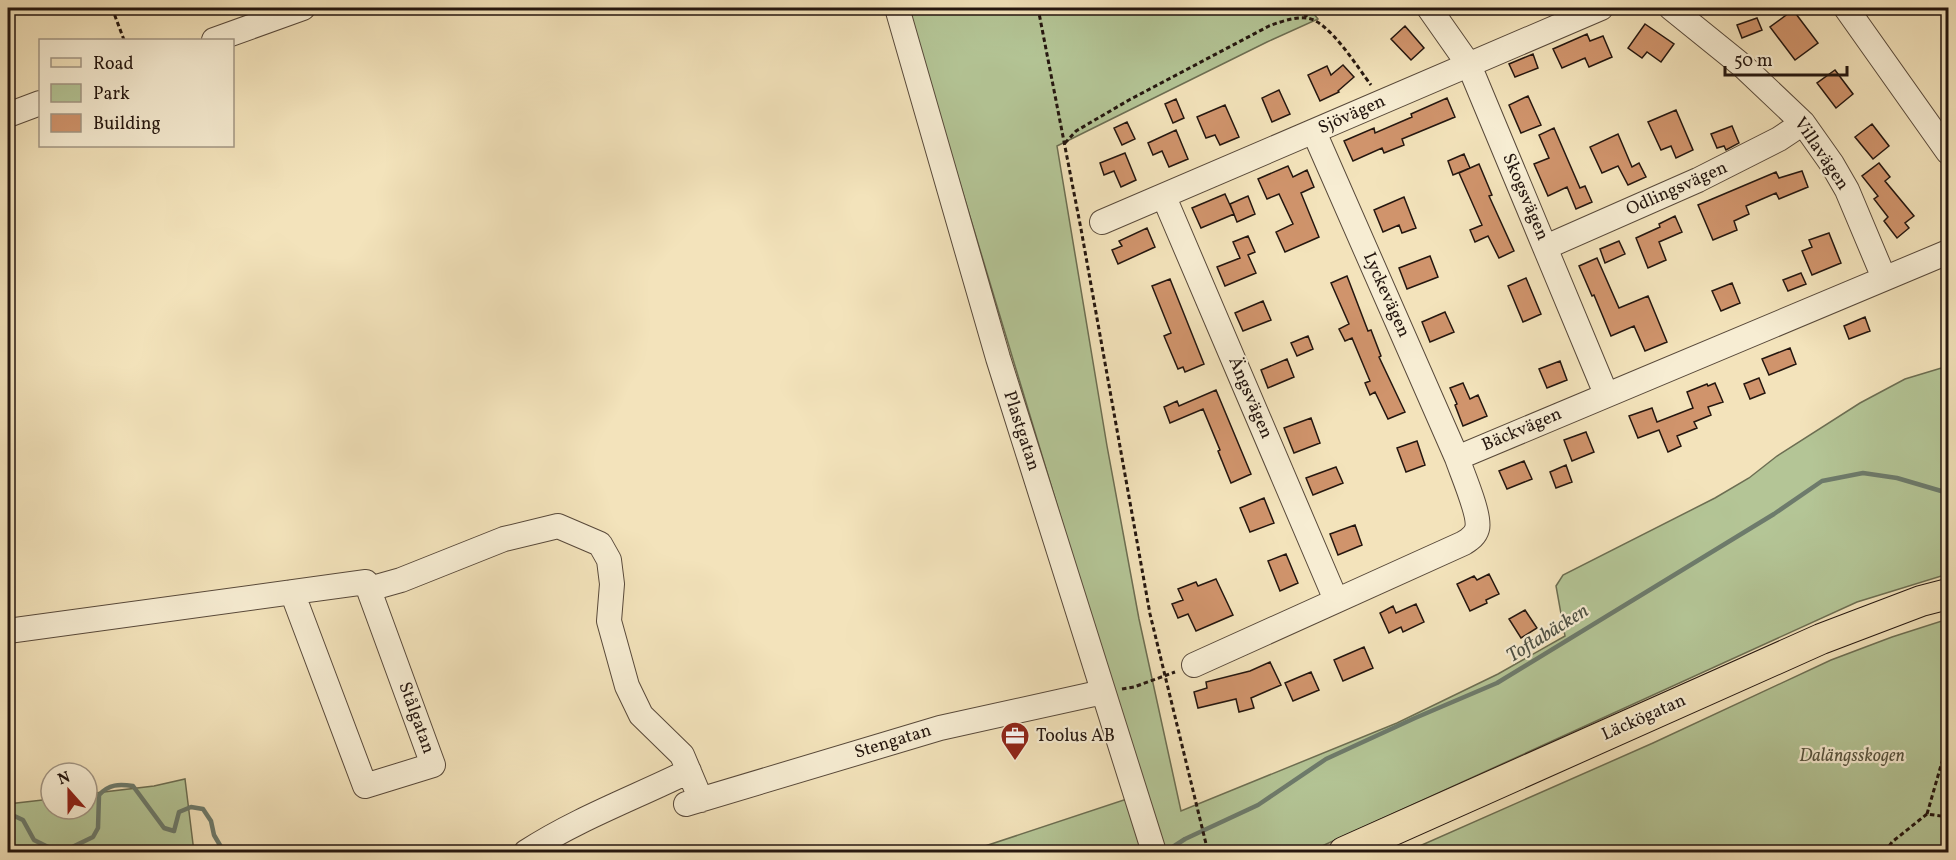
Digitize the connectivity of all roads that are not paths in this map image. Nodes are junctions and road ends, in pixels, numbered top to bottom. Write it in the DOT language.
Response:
graph roads {
  1 [pos="303,8"];
  2 [pos="897,8"];
  3 [pos="1429,8"];
  4 [pos="1602,8"];
  5 [pos="1671,8"];
  6 [pos="1846,8"];
  7 [pos="217,39"];
  8 [pos="1469,65"];
  9 [pos="39,103"];
  10 [pos="8,115"];
  11 [pos="1803,123"];
  12 [pos="1314,132"];
  13 [pos="1948,152"];
  14 [pos="1164,197"];
  15 [pos="1102,222"];
  16 [pos="1546,247"];
  17 [pos="1948,252"];
  18 [pos="1884,278"];
  19 [pos="1606,394"];
  20 [pos="1457,458"];
  21 [pos="369,589"];
  22 [pos="292,592"];
  23 [pos="1948,594"];
  24 [pos="1336,600"];
  25 [pos="8,631"];
  26 [pos="1194,665"];
  27 [pos="1103,692"];
  28 [pos="689,771"];
  29 [pos="1152,847"];
  30 [pos="526,852"];
  31 [pos="1344,852"];
  1 -- 7 [label="street"];
  2 -- 27 [label="street, Plastgatan"];
  3 -- 8 [label="street, Skogsvägen"];
  4 -- 8 [label="street, Sjövägen"];
  5 -- 11 [label="street, Villavägen"];
  6 -- 13 [label="street"];
  8 -- 12 [label="street, Sjövägen"];
  8 -- 16 [label="street, Skogsvägen"];
  9 -- 10 [label="street"];
  11 -- 16 [label="street, Odlingsvägen"];
  11 -- 18 [label="street, Villavägen"];
  12 -- 14 [label="street, Sjövägen"];
  12 -- 20 [label="street, Lyckevägen"];
  14 -- 15 [label="street, Sjövägen"];
  14 -- 24 [label="street, Ängsvägen"];
  16 -- 19 [label="street, Skogsvägen"];
  17 -- 18 [label="street, Bäckvägen"];
  18 -- 19 [label="street, Bäckvägen"];
  19 -- 20 [label="street, Bäckvägen"];
  20 -- 24 [label="street"];
  21 -- 22 [label="street"];
  21 -- 22 [label="street, Stålgatan"];
  21 -- 28 [label="street"];
  22 -- 25 [label="street"];
  23 -- 31 [label="main road, Läckögatan"];
  24 -- 26 [label="street"];
  27 -- 28 [label="street, Stengatan"];
  27 -- 29 [label="street, Plastgatan"];
  28 -- 30 [label="street"];
}
